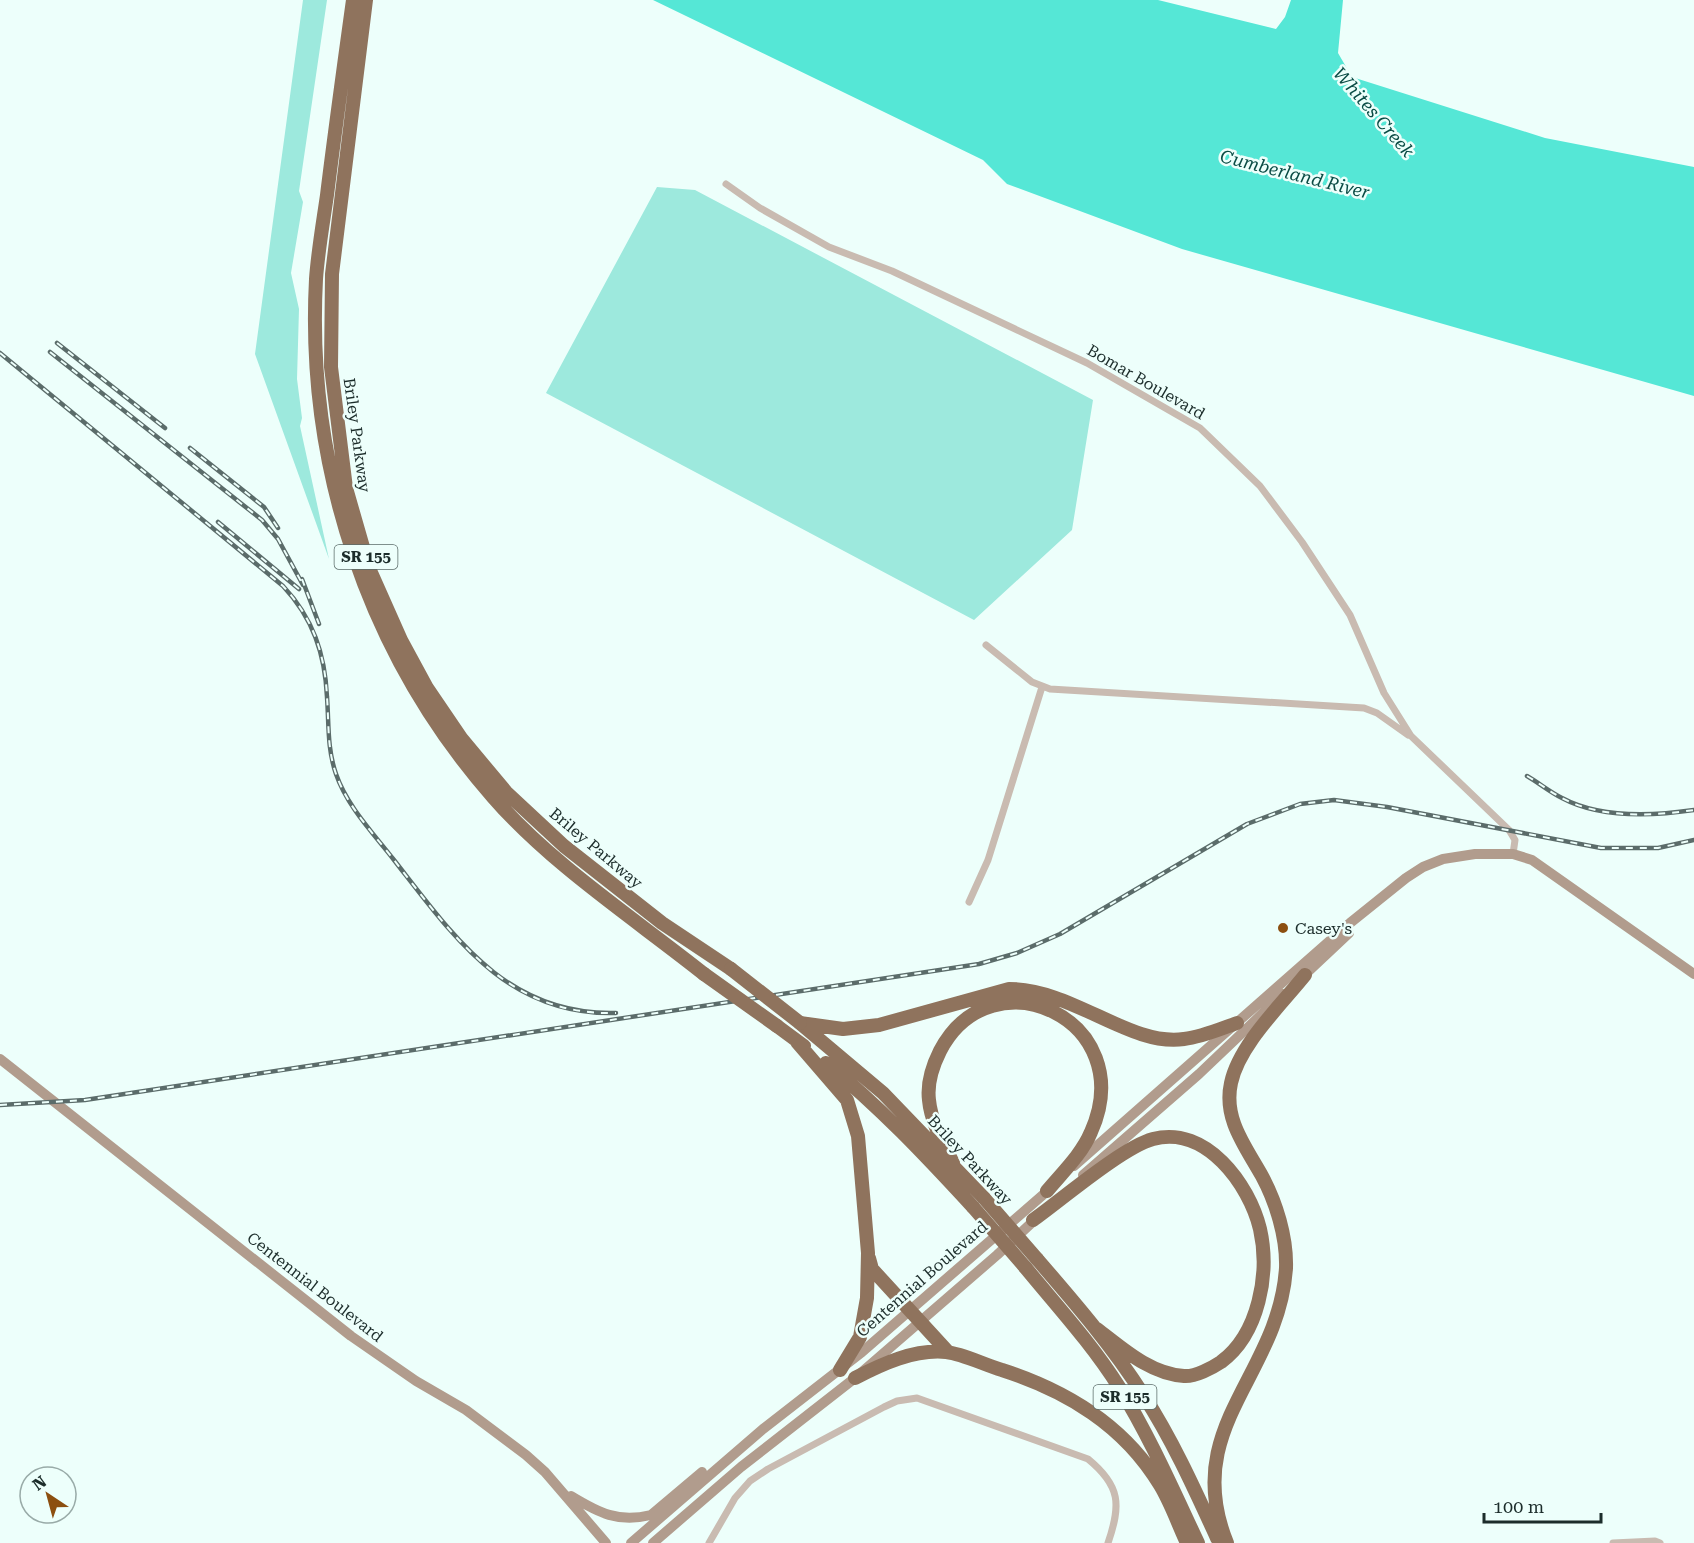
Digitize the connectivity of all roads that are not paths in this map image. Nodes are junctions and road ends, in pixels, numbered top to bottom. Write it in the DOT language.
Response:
graph roads {
  1 [pos="353,0"];
  2 [pos="366,0"];
  3 [pos="726,184"];
  4 [pos="986,645"];
  5 [pos="1042,687"];
  6 [pos="1410,736"];
  7 [pos="1513,854"];
  8 [pos="969,902"];
  9 [pos="1364,914"];
  10 [pos="1694,974"];
  11 [pos="1305,975"];
  12 [pos="800,1023"];
  13 [pos="1237,1023"];
  14 [pos="797,1042"];
  15 [pos="0,1059"];
  16 [pos="953,1163"];
  17 [pos="1047,1191"];
  18 [pos="1033,1221"];
  19 [pos="868,1253"];
  20 [pos="910,1310"];
  21 [pos="920,1322"];
  22 [pos="1097,1329"];
  23 [pos="948,1352"];
  24 [pos="840,1370"];
  25 [pos="855,1378"];
  26 [pos="763,1429"];
  27 [pos="562,1491"];
  28 [pos="606,1543"];
  29 [pos="631,1543"];
  30 [pos="653,1543"];
  31 [pos="710,1543"];
  32 [pos="1108,1543"];
  33 [pos="1187,1543"];
  34 [pos="1198,1543"];
  35 [pos="1219,1543"];
  36 [pos="1227,1543"];
  37 [pos="1613,1543"];
  38 [pos="1660,1543"];
  1 -- 14 [label="highway, Briley Parkway / SR 155, bridge"];
  2 -- 12 [label="highway, Briley Parkway / SR 155, bridge"];
  3 -- 6 [label="street, Bomar Boulevard"];
  4 -- 5 [label="street"];
  5 -- 6 [label="street"];
  5 -- 8 [label="street"];
  6 -- 7 [label="street, Bomar Boulevard"];
  7 -- 9 [label="main road, Centennial Boulevard"];
  7 -- 10 [label="main road, Centennial Boulevard"];
  9 -- 11 [label="main road, Centennial Boulevard"];
  9 -- 13 [label="main road, Centennial Boulevard"];
  11 -- 18 [label="main road, Centennial Boulevard"];
  11 -- 36 [label="highway"];
  12 -- 13 [label="highway"];
  12 -- 16 [label="highway, Briley Parkway / SR 155"];
  13 -- 17 [label="main road, Centennial Boulevard"];
  14 -- 19 [label="highway"];
  14 -- 34 [label="highway, Briley Parkway / SR 155, bridge"];
  15 -- 27 [label="main road, Centennial Boulevard"];
  16 -- 17 [label="highway"];
  16 -- 22 [label="highway, Briley Parkway / SR 155, bridge"];
  17 -- 20 [label="main road, Centennial Boulevard"];
  18 -- 21 [label="main road, Centennial Boulevard"];
  18 -- 22 [label="highway"];
  19 -- 20 [label="highway"];
  19 -- 24 [label="highway"];
  20 -- 21 [label="highway"];
  20 -- 24 [label="main road, Centennial Boulevard"];
  21 -- 23 [label="highway"];
  21 -- 25 [label="main road, Centennial Boulevard"];
  22 -- 35 [label="highway, Briley Parkway / SR 155"];
  23 -- 25 [label="highway"];
  23 -- 33 [label="highway"];
  24 -- 26 [label="main road, Centennial Boulevard"];
  25 -- 30 [label="main road, Centennial Boulevard"];
  26 -- 27 [label="main road"];
  26 -- 29 [label="main road, Centennial Boulevard"];
  27 -- 28 [label="main road, Centennial Boulevard"];
  31 -- 32 [label="street"];
  37 -- 38 [label="street"];
}
